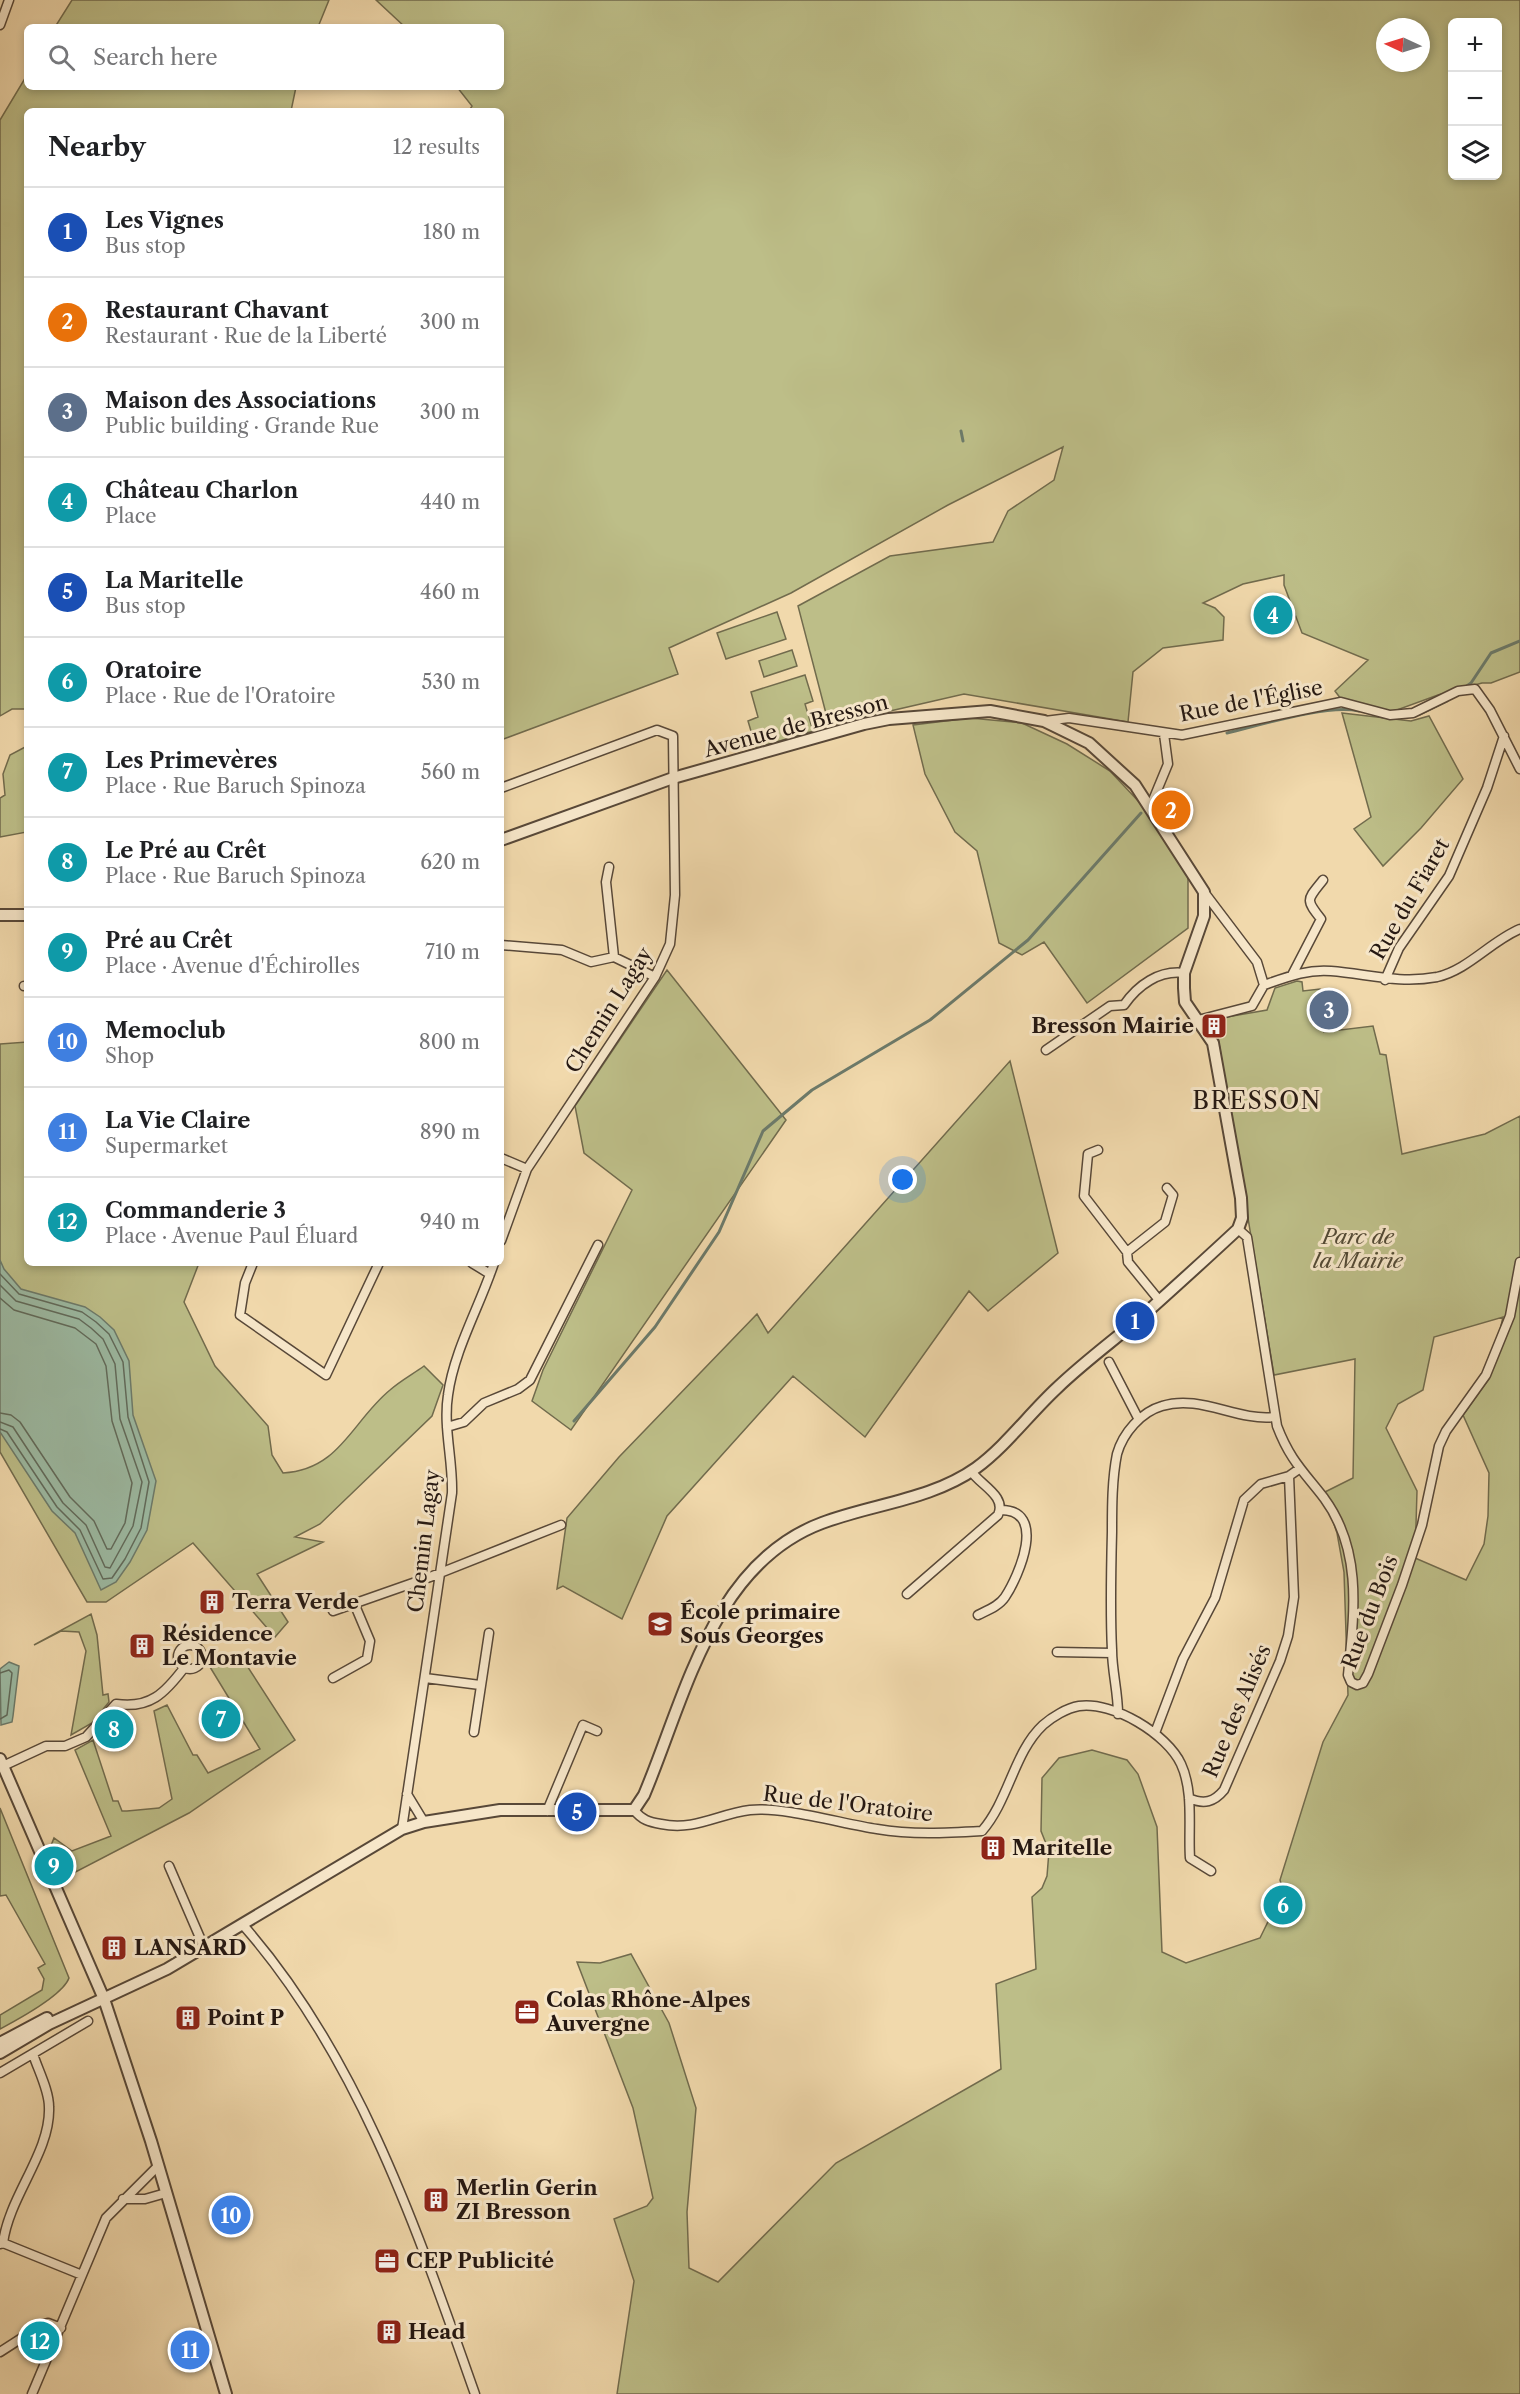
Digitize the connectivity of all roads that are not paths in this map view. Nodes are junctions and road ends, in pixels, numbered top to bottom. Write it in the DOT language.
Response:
graph roads {
  1 [pos="9,0"];
  2 [pos="0,25"];
  3 [pos="1044,721"];
  4 [pos="1164,734"];
  5 [pos="1504,736"];
  6 [pos="1520,769"];
  7 [pos="673,778"];
  8 [pos="504,787"];
  9 [pos="1151,805"];
  10 [pos="504,839"];
  11 [pos="609,867"];
  12 [pos="1323,880"];
  13 [pos="1203,892"];
  14 [pos="0,915"];
  15 [pos="24,915"];
  16 [pos="1520,929"];
  17 [pos="504,945"];
  18 [pos="614,957"];
  19 [pos="1184,973"];
  20 [pos="1292,975"];
  21 [pos="656,977"];
  22 [pos="1385,980"];
  23 [pos="1264,985"];
  24 [pos="1198,1020"];
  25 [pos="1046,1050"];
  26 [pos="1098,1150"];
  27 [pos="504,1159"];
  28 [pos="527,1169"];
  29 [pos="1167,1188"];
  30 [pos="1238,1229"];
  31 [pos="504,1233"];
  32 [pos="598,1245"];
  33 [pos="1127,1252"];
  34 [pos="1520,1262"];
  35 [pos="252,1266"];
  36 [pos="378,1266"];
  37 [pos="477,1266"];
  38 [pos="493,1266"];
  39 [pos="490,1274"];
  40 [pos="1160,1300"];
  41 [pos="1109,1362"];
  42 [pos="1274,1417"];
  43 [pos="1138,1419"];
  44 [pos="447,1427"];
  45 [pos="1299,1469"];
  46 [pos="971,1471"];
  47 [pos="1289,1476"];
  48 [pos="1000,1510"];
  49 [pos="561,1525"];
  50 [pos="440,1572"];
  51 [pos="907,1594"];
  52 [pos="354,1603"];
  53 [pos="333,1611"];
  54 [pos="978,1615"];
  55 [pos="489,1632"];
  56 [pos="1057,1652"];
  57 [pos="1112,1653"];
  58 [pos="184,1668"];
  59 [pos="333,1678"];
  60 [pos="424,1678"];
  61 [pos="480,1685"];
  62 [pos="1118,1714"];
  63 [pos="597,1731"];
  64 [pos="474,1732"];
  65 [pos="1155,1733"];
  66 [pos="2,1763"];
  67 [pos="407,1794"];
  68 [pos="1189,1798"];
  69 [pos="634,1810"];
  70 [pos="547,1811"];
  71 [pos="424,1822"];
  72 [pos="402,1829"];
  73 [pos="169,1866"];
  74 [pos="1210,1871"];
  75 [pos="243,1925"];
  76 [pos="204,1947"];
  77 [pos="104,1999"];
  78 [pos="88,2021"];
  79 [pos="0,2043"];
  80 [pos="0,2053"];
  81 [pos="33,2054"];
  82 [pos="0,2073"];
  83 [pos="158,2166"];
  84 [pos="166,2193"];
  85 [pos="123,2199"];
  86 [pos="1,2242"];
  87 [pos="82,2275"];
  88 [pos="61,2328"];
  89 [pos="0,2352"];
  90 [pos="32,2394"];
  91 [pos="226,2394"];
  92 [pos="475,2394"];
  1 -- 2 [label="street"];
  3 -- 4 [label="street, Rue de l'Église"];
  3 -- 7 [label="street, Avenue de Bresson"];
  3 -- 9 [label="street, Avenue de Bresson"];
  4 -- 5 [label="street, Rue de l'Église"];
  4 -- 9 [label="street"];
  5 -- 6 [label="street, Rue de l'Église"];
  5 -- 22 [label="street, Rue du Fiaret"];
  7 -- 8 [label="street, Chemin Lagay"];
  7 -- 10 [label="street, Avenue de Bresson"];
  7 -- 21 [label="street, Chemin Lagay"];
  9 -- 13 [label="street, Avenue de Bresson"];
  11 -- 18 [label="street"];
  12 -- 20 [label="street"];
  13 -- 19 [label="street"];
  13 -- 23 [label="street"];
  14 -- 15 [label="street"];
  16 -- 22 [label="street"];
  17 -- 18 [label="street"];
  18 -- 21 [label="street"];
  19 -- 24 [label="street"];
  19 -- 25 [label="street"];
  20 -- 22 [label="street"];
  20 -- 23 [label="street"];
  21 -- 28 [label="street, Chemin Lagay"];
  23 -- 24 [label="street"];
  24 -- 30 [label="street"];
  26 -- 33 [label="street"];
  27 -- 28 [label="street"];
  28 -- 31 [label="street, Chemin Lagay"];
  29 -- 33 [label="street"];
  30 -- 40 [label="street"];
  30 -- 42 [label="street, Rue du Bois"];
  32 -- 44 [label="street"];
  33 -- 40 [label="street"];
  34 -- 45 [label="street, Rue du Bois"];
  35 -- 36 [label="street"];
  37 -- 39 [label="street"];
  38 -- 39 [label="street, Chemin Lagay"];
  39 -- 44 [label="street, Chemin Lagay"];
  40 -- 46 [label="street"];
  41 -- 43 [label="street"];
  42 -- 43 [label="street"];
  42 -- 45 [label="street, Rue du Bois"];
  43 -- 57 [label="street"];
  44 -- 50 [label="street, Chemin Lagay"];
  45 -- 47 [label="street"];
  46 -- 48 [label="street"];
  46 -- 69 [label="street"];
  47 -- 65 [label="street"];
  47 -- 68 [label="street, Rue des Alisés"];
  48 -- 51 [label="street"];
  48 -- 54 [label="street"];
  49 -- 50 [label="street"];
  50 -- 52 [label="street"];
  50 -- 60 [label="street, Chemin Lagay"];
  52 -- 53 [label="street"];
  52 -- 59 [label="street"];
  55 -- 61 [label="street"];
  56 -- 57 [label="street"];
  57 -- 62 [label="street"];
  58 -- 66 [label="street"];
  60 -- 61 [label="street"];
  60 -- 67 [label="street, Chemin Lagay"];
  61 -- 64 [label="street"];
  62 -- 65 [label="street, Rue de l'Oratoire"];
  62 -- 69 [label="street, Rue de l'Oratoire"];
  63 -- 70 [label="street"];
  65 -- 68 [label="street, Rue de l'Oratoire"];
  66 -- 77 [label="street"];
  67 -- 71 [label="street"];
  67 -- 72 [label="street, Chemin Lagay"];
  68 -- 74 [label="street, Rue de l'Oratoire"];
  69 -- 70 [label="street"];
  70 -- 71 [label="street"];
  71 -- 72 [label="street"];
  72 -- 75 [label="street"];
  73 -- 76 [label="street"];
  75 -- 76 [label="street"];
  75 -- 92 [label="street"];
  76 -- 77 [label="street"];
  77 -- 79 [label="street"];
  77 -- 80 [label="street"];
  77 -- 83 [label="street"];
  78 -- 81 [label="street"];
  81 -- 82 [label="street"];
  81 -- 86 [label="street"];
  83 -- 84 [label="street"];
  83 -- 85 [label="street"];
  84 -- 85 [label="street"];
  84 -- 91 [label="street"];
  85 -- 87 [label="street"];
  86 -- 87 [label="street"];
  87 -- 88 [label="street"];
  88 -- 89 [label="street"];
  88 -- 90 [label="street"];
}
